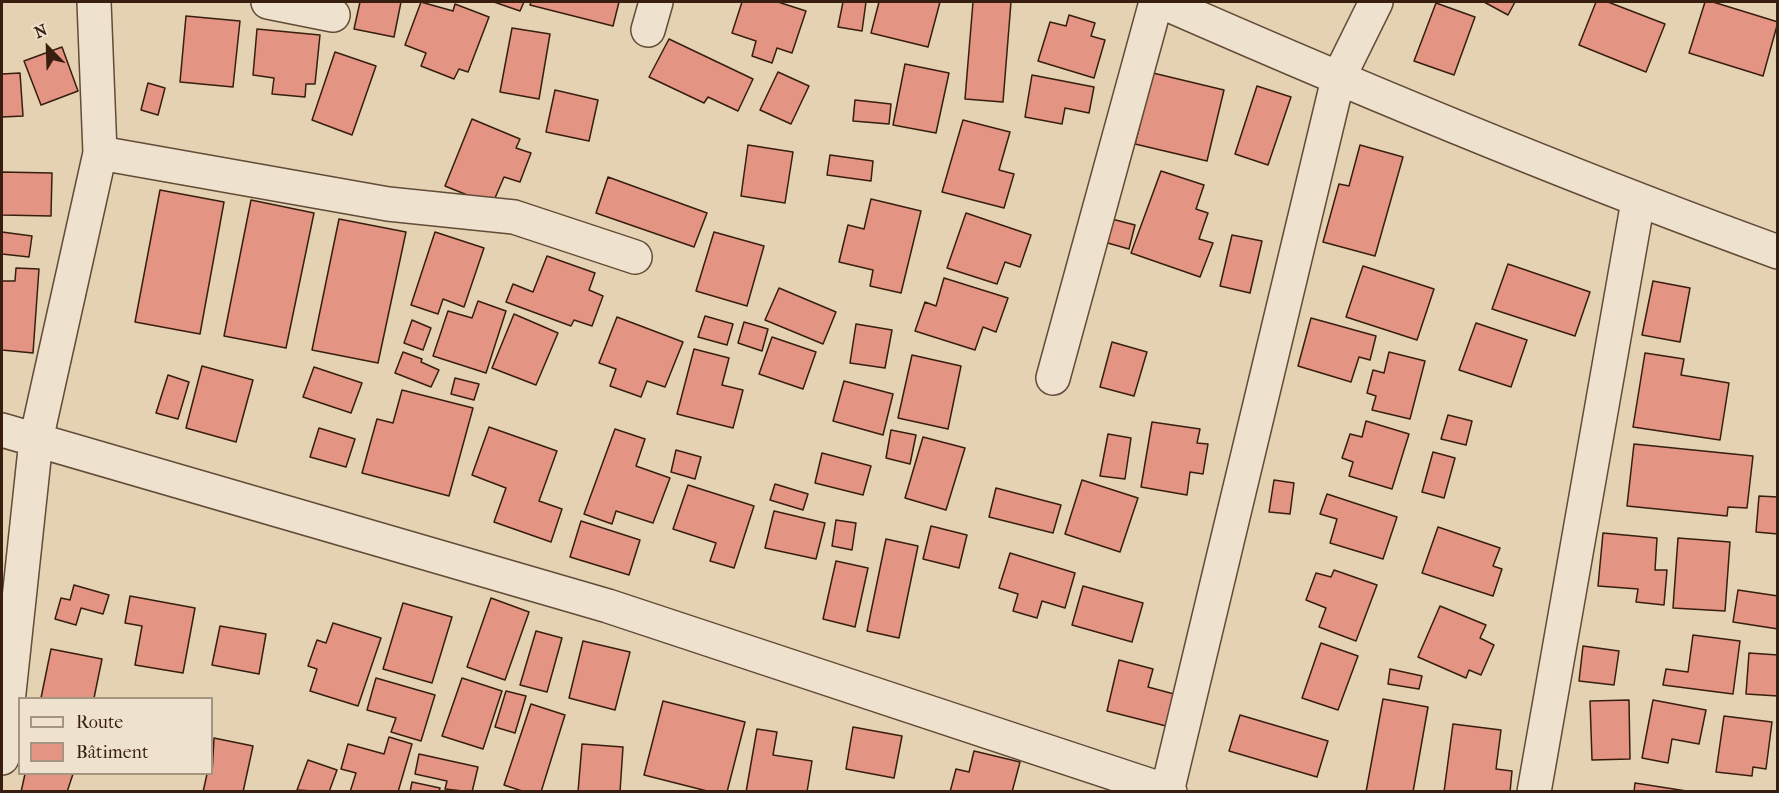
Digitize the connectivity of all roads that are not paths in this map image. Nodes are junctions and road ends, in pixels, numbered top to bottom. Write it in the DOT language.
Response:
graph roads {
  1 [pos="94,2"];
  2 [pos="268,2"];
  3 [pos="1156,2"];
  4 [pos="1162,2"];
  5 [pos="1376,2"];
  6 [pos="333,15"];
  7 [pos="1338,79"];
  8 [pos="100,153"];
  9 [pos="1638,201"];
  10 [pos="1778,252"];
  11 [pos="635,257"];
  12 [pos="1053,378"];
  13 [pos="2,430"];
  14 [pos="36,440"];
  15 [pos="2,758"];
  16 [pos="1168,791"];
  17 [pos="1534,792"];
  1 -- 8 [label="street"];
  2 -- 6 [label="street"];
  3 -- 12 [label="street"];
  4 -- 7 [label="street"];
  5 -- 7 [label="street"];
  7 -- 9 [label="street"];
  7 -- 16 [label="street"];
  8 -- 11 [label="street"];
  8 -- 14 [label="street"];
  9 -- 10 [label="street"];
  9 -- 17 [label="street"];
  13 -- 14 [label="street"];
  14 -- 15 [label="street"];
  14 -- 16 [label="street"];
}
